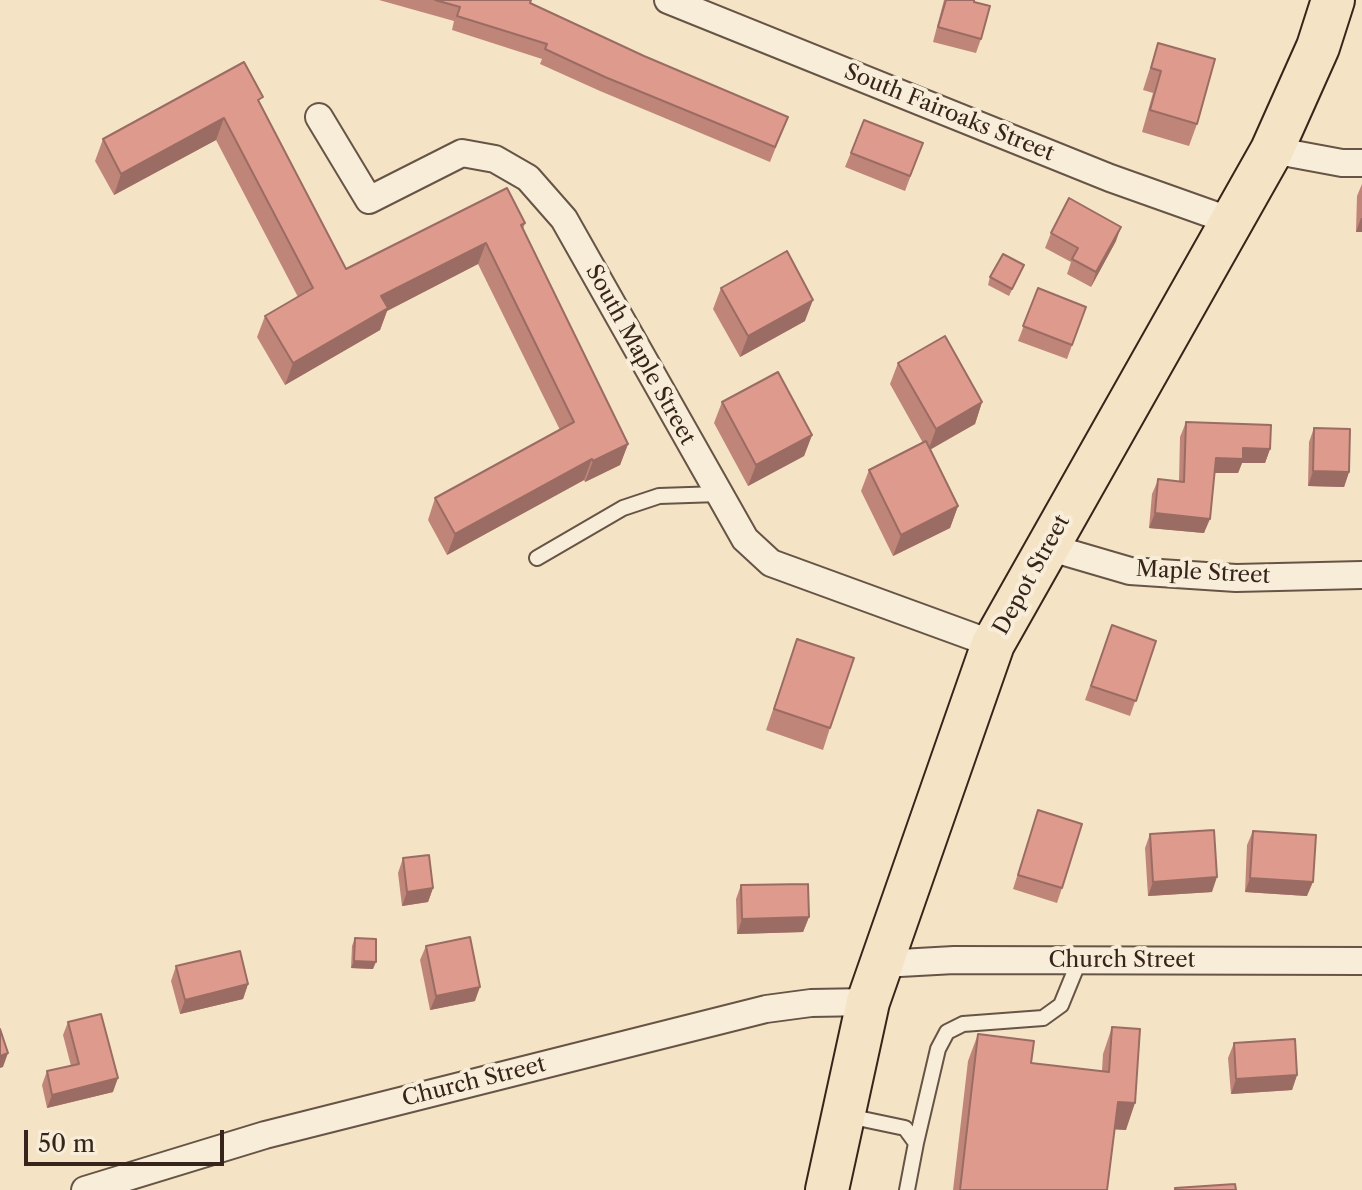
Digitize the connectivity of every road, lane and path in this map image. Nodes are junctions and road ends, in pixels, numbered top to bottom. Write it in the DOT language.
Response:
graph roads {
  1 [pos="668,0"];
  2 [pos="1333,0"];
  3 [pos="319,117"];
  4 [pos="1272,150"];
  5 [pos="1362,163"];
  6 [pos="1231,221"];
  7 [pos="719,494"];
  8 [pos="1048,547"];
  9 [pos="537,558"];
  10 [pos="1362,575"];
  11 [pos="993,644"];
  12 [pos="1079,961"];
  13 [pos="1362,961"];
  14 [pos="875,983"];
  15 [pos="843,1116"];
  16 [pos="916,1143"];
  17 [pos="85,1190"];
  18 [pos="827,1190"];
  19 [pos="907,1190"];
  1 -- 6 [label="street, South Fairoaks Street"];
  2 -- 4 [label="main road, Depot Street"];
  3 -- 7 [label="street, South Maple Street"];
  4 -- 5 [label="street"];
  4 -- 6 [label="main road, Depot Street"];
  6 -- 8 [label="main road, Depot Street"];
  7 -- 9 [label="lane"];
  7 -- 11 [label="street, South Maple Street"];
  8 -- 10 [label="street, Maple Street"];
  8 -- 11 [label="main road, Depot Street"];
  11 -- 14 [label="main road, Depot Street"];
  12 -- 13 [label="street, Church Street"];
  12 -- 14 [label="street, Church Street"];
  12 -- 16 [label="lane"];
  14 -- 15 [label="main road, Depot Street"];
  14 -- 17 [label="street, Church Street"];
  15 -- 16 [label="lane"];
  15 -- 18 [label="main road, Depot Street"];
  16 -- 19 [label="lane"];
}
